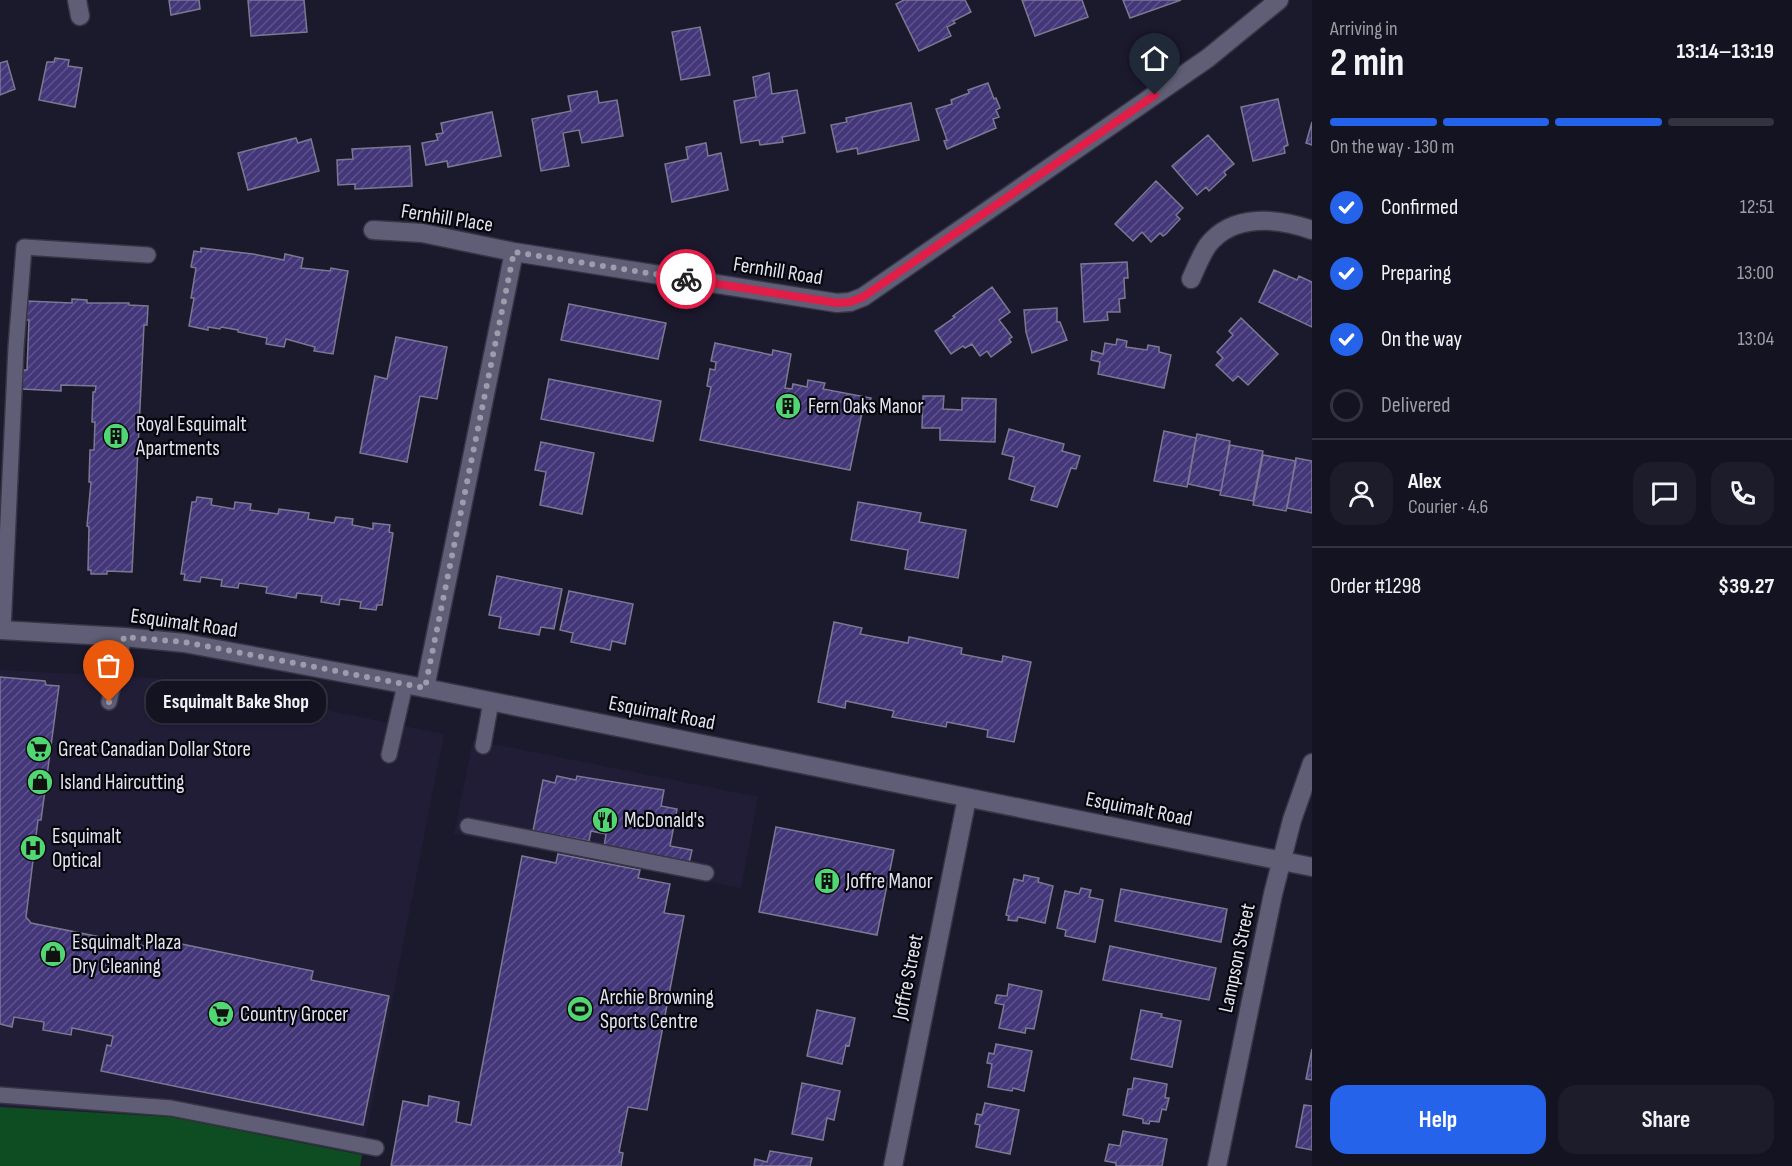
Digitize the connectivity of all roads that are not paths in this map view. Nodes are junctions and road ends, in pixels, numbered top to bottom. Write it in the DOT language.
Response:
graph roads {
  1 [pos="1279,0"];
  2 [pos="374,230"];
  3 [pos="1312,230"];
  4 [pos="514,252"];
  5 [pos="148,255"];
  6 [pos="1191,279"];
  7 [pos="2,630"];
  8 [pos="124,637"];
  9 [pos="405,685"];
  10 [pos="425,688"];
  11 [pos="109,702"];
  12 [pos="491,702"];
  13 [pos="483,746"];
  14 [pos="389,755"];
  15 [pos="1312,763"];
  16 [pos="967,798"];
  17 [pos="468,826"];
  18 [pos="1282,861"];
  19 [pos="1312,867"];
  20 [pos="706,873"];
  21 [pos="0,1095"];
  22 [pos="376,1148"];
  23 [pos="893,1166"];
  24 [pos="1218,1166"];
  1 -- 4 [label="street, Fernhill Road"];
  2 -- 4 [label="street, Fernhill Place"];
  3 -- 6 [label="street"];
  4 -- 10 [label="street"];
  5 -- 7 [label="lane"];
  7 -- 8 [label="street, Esquimalt Road"];
  8 -- 9 [label="street, Esquimalt Road"];
  8 -- 11 [label="lane"];
  9 -- 10 [label="street, Esquimalt Road"];
  9 -- 14 [label="lane"];
  10 -- 12 [label="street, Esquimalt Road"];
  12 -- 13 [label="lane"];
  12 -- 16 [label="street, Esquimalt Road"];
  15 -- 18 [label="street, Lampson Street"];
  16 -- 18 [label="street, Esquimalt Road"];
  16 -- 23 [label="street, Joffre Street"];
  17 -- 20 [label="lane"];
  18 -- 19 [label="street, Esquimalt Road"];
  18 -- 24 [label="street, Lampson Street"];
  21 -- 22 [label="lane"];
}
